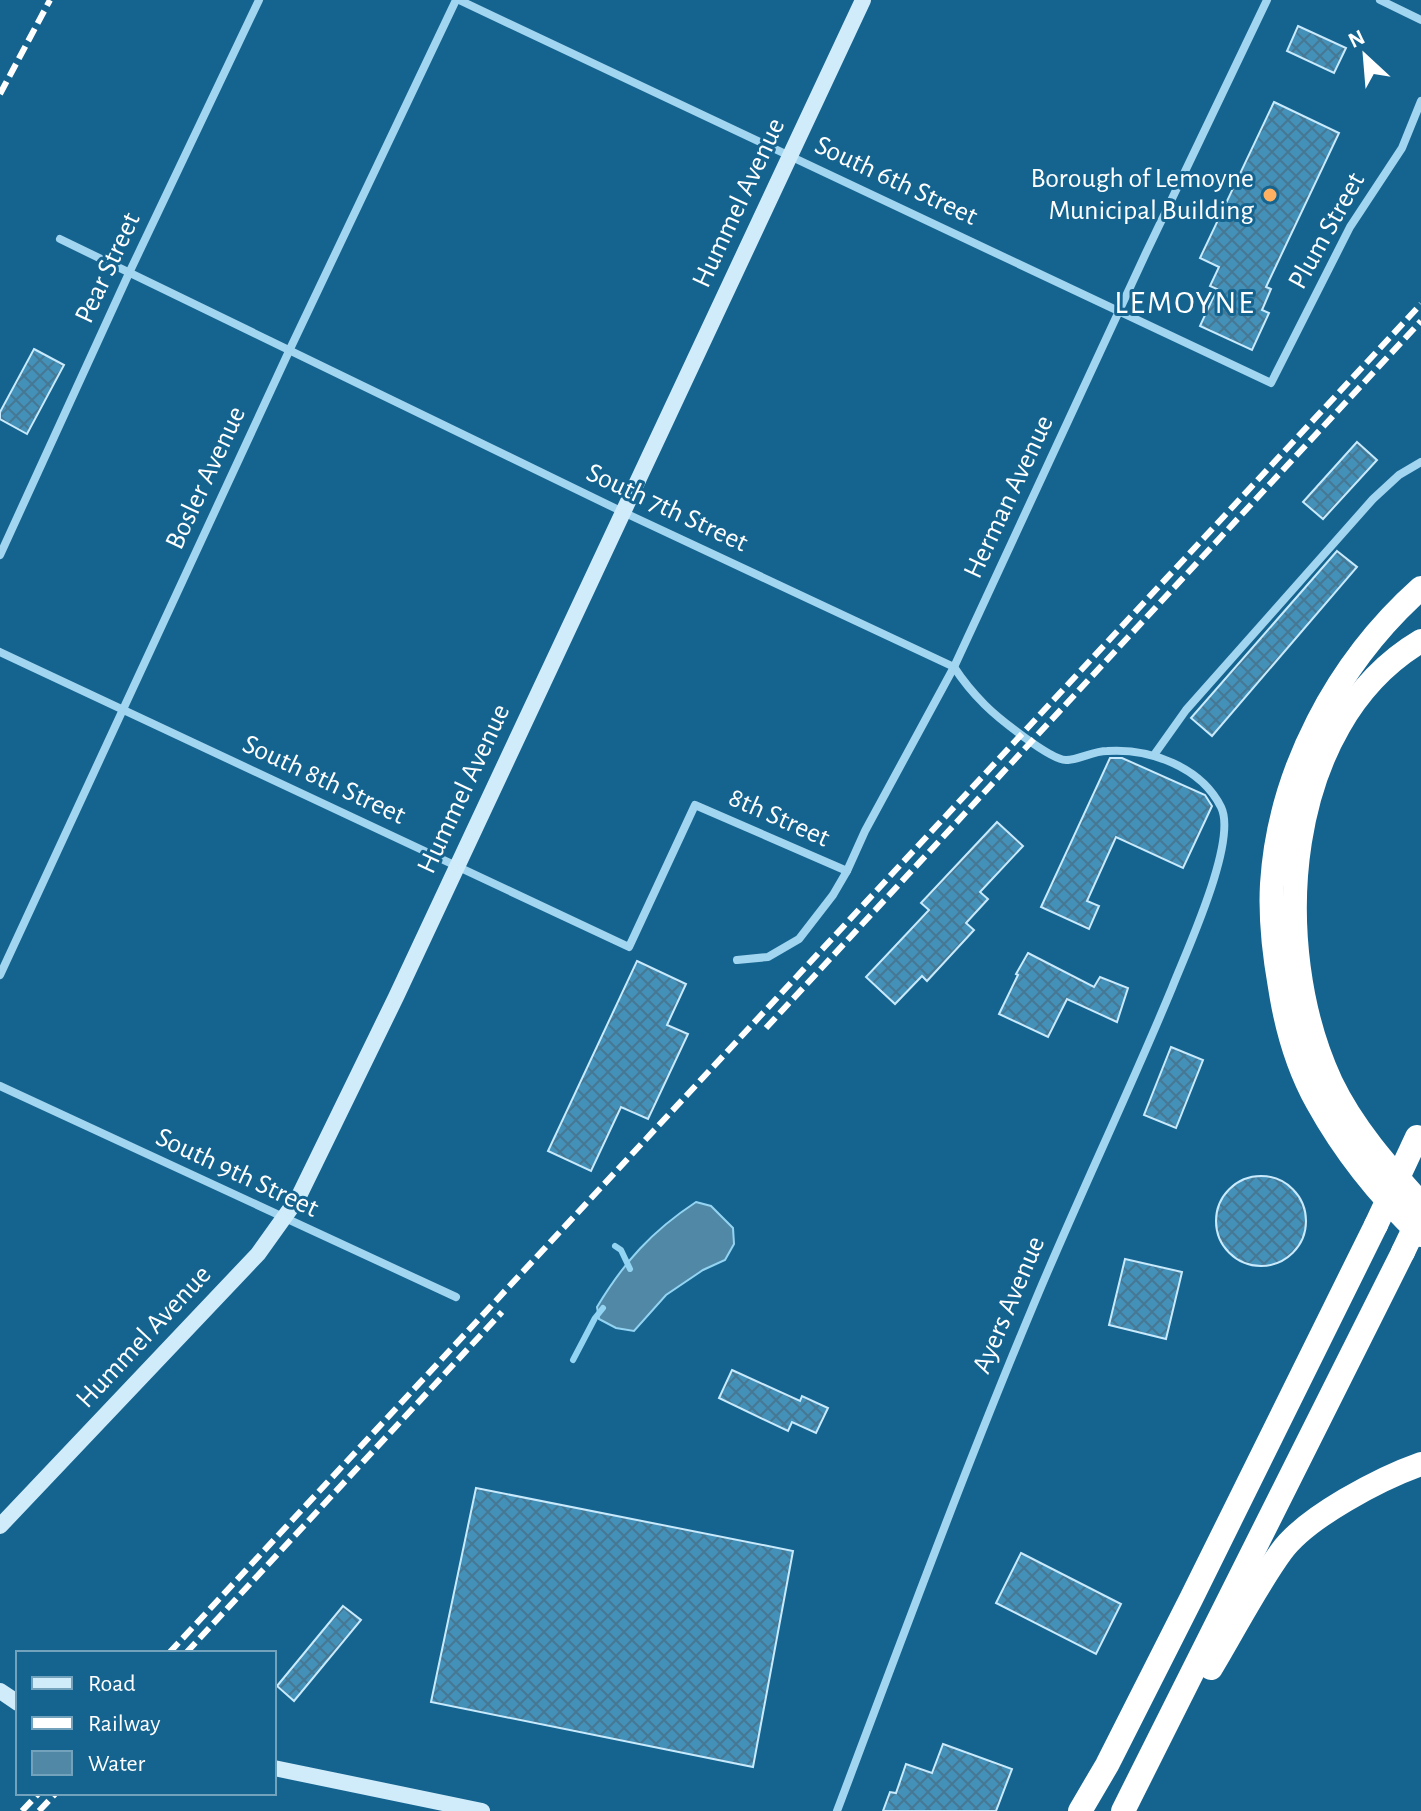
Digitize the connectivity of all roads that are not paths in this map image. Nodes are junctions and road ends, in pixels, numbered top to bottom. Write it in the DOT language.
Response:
graph roads {
  1 [pos="259,0"];
  2 [pos="457,0"];
  3 [pos="863,0"];
  4 [pos="1267,0"];
  5 [pos="1380,0"];
  6 [pos="1421,20"];
  7 [pos="1421,101"];
  8 [pos="790,156"];
  9 [pos="60,239"];
  10 [pos="130,271"];
  11 [pos="1119,311"];
  12 [pos="290,349"];
  13 [pos="1271,383"];
  14 [pos="1421,462"];
  15 [pos="623,512"];
  16 [pos="0,555"];
  17 [pos="1421,588"];
  18 [pos="1421,641"];
  19 [pos="0,652"];
  20 [pos="954,667"];
  21 [pos="123,711"];
  22 [pos="1154,755"];
  23 [pos="1225,819"];
  24 [pos="457,867"];
  25 [pos="847,871"];
  26 [pos="629,947"];
  27 [pos="737,960"];
  28 [pos="0,975"];
  29 [pos="0,1086"];
  30 [pos="1419,1134"];
  31 [pos="1421,1204"];
  32 [pos="1421,1214"];
  33 [pos="285,1219"];
  34 [pos="1421,1235"];
  35 [pos="456,1297"];
  36 [pos="1421,1464"];
  37 [pos="0,1526"];
  38 [pos="276,1768"];
  39 [pos="482,1811"];
  40 [pos="837,1811"];
  41 [pos="1080,1811"];
  42 [pos="1124,1811"];
  1 -- 10 [label="street, Pear Street"];
  2 -- 8 [label="street, South 6th Street"];
  2 -- 12 [label="street, Bosler Avenue"];
  3 -- 8 [label="main road, Hummel Avenue"];
  4 -- 11 [label="street, Herman Avenue"];
  5 -- 6 [label="street"];
  7 -- 13 [label="street, Plum Street"];
  8 -- 11 [label="street, South 6th Street"];
  8 -- 15 [label="main road, Hummel Avenue"];
  9 -- 10 [label="street, South 7th Street"];
  10 -- 12 [label="street, South 7th Street"];
  10 -- 16 [label="street, Pear Street"];
  11 -- 13 [label="street, South 6th Street"];
  11 -- 20 [label="street, Herman Avenue"];
  12 -- 15 [label="street, South 7th Street"];
  12 -- 21 [label="street, Bosler Avenue"];
  14 -- 22 [label="street"];
  15 -- 20 [label="street, South 7th Street"];
  15 -- 24 [label="main road, Hummel Avenue"];
  17 -- 34 [label="highway"];
  18 -- 31 [label="highway"];
  19 -- 21 [label="street, South 8th Street"];
  20 -- 22 [label="street, South 7th Street"];
  20 -- 25 [label="street, Herman Avenue"];
  21 -- 24 [label="street, South 8th Street"];
  21 -- 28 [label="street, Bosler Avenue"];
  22 -- 23 [label="street, South 7th Street"];
  23 -- 40 [label="street, Ayers Avenue"];
  24 -- 26 [label="street, South 8th Street"];
  24 -- 33 [label="main road, Hummel Avenue"];
  25 -- 26 [label="street, 8th Street"];
  25 -- 27 [label="street, Herman Avenue"];
  29 -- 33 [label="street, South 9th Street"];
  30 -- 41 [label="highway, bridge"];
  32 -- 42 [label="highway, bridge"];
  33 -- 35 [label="street, South 9th Street"];
  33 -- 37 [label="main road, Hummel Avenue"];
  36 -- 42 [label="highway"];
  38 -- 39 [label="main road"];
}
